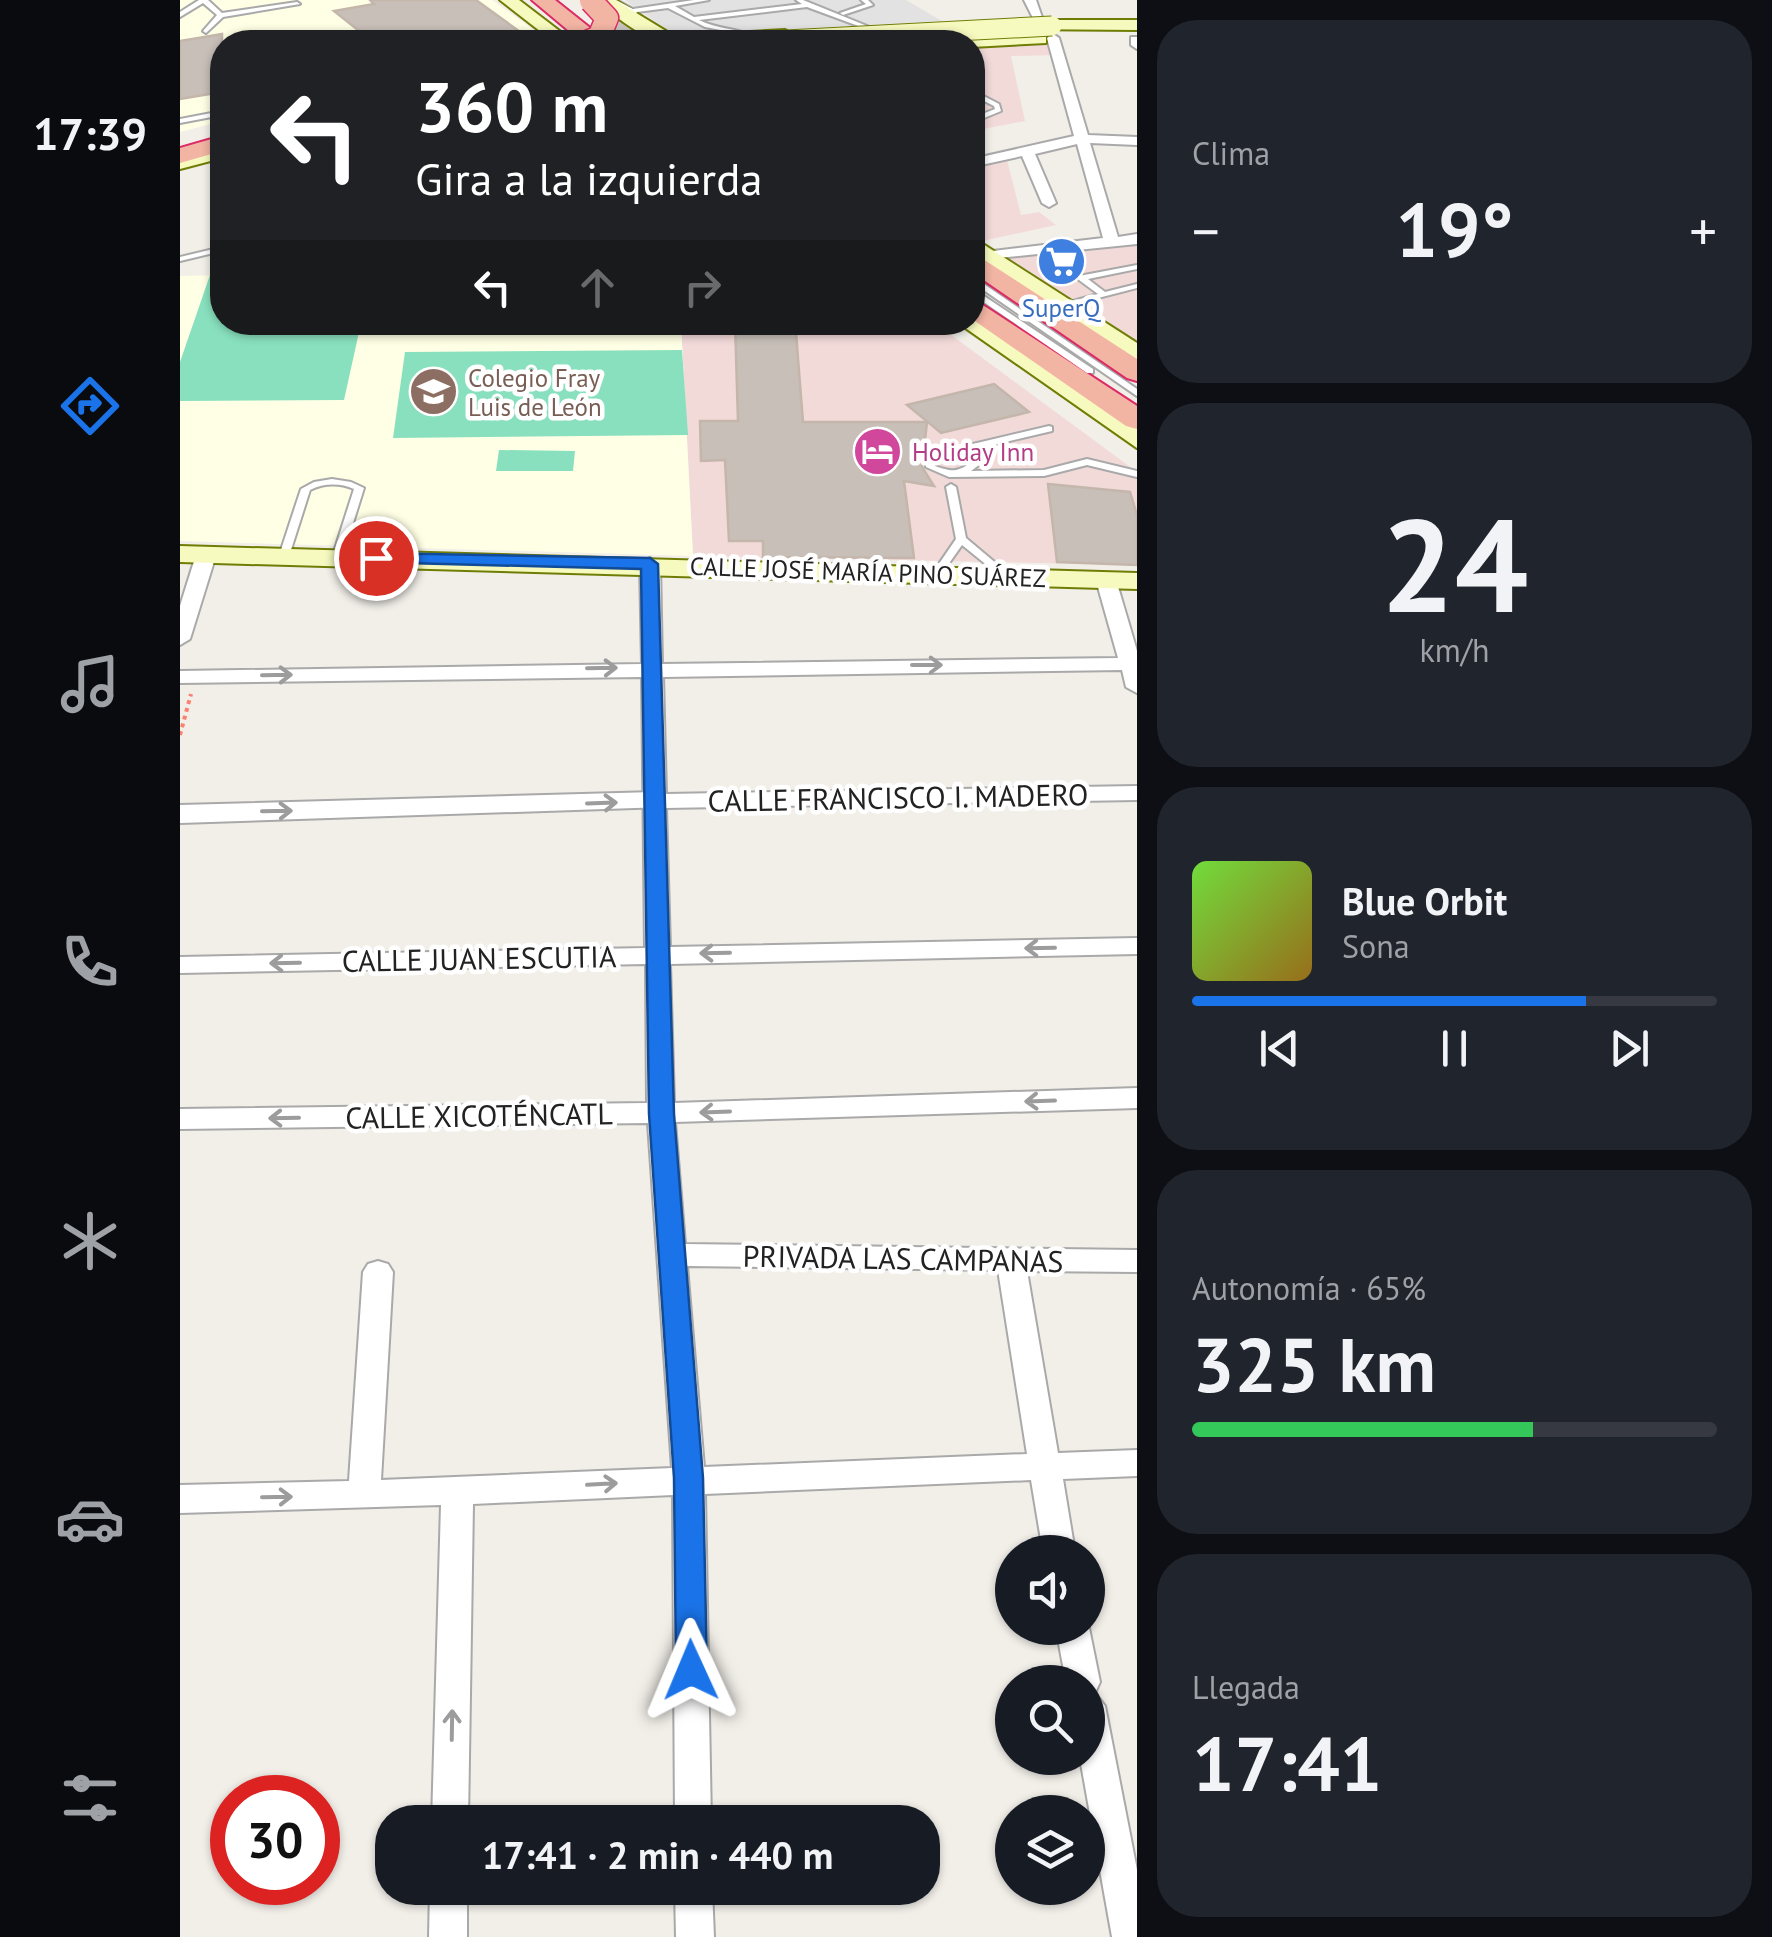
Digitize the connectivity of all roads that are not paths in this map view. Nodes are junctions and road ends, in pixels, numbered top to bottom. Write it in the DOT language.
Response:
graph roads {
  1 [pos="204,0"];
  2 [pos="508,0"];
  3 [pos="542,0"];
  4 [pos="576,0"];
  5 [pos="590,0"];
  6 [pos="706,0"];
  7 [pos="800,0"];
  8 [pos="864,0"];
  9 [pos="1030,0"];
  10 [pos="296,4"];
  11 [pos="808,5"];
  12 [pos="670,6"];
  13 [pos="620,8"];
  14 [pos="837,14"];
  15 [pos="180,15"];
  16 [pos="220,15"];
  17 [pos="693,19"];
  18 [pos="1049,29"];
  19 [pos="562,30"];
  20 [pos="570,30"];
  21 [pos="602,30"];
  22 [pos="653,30"];
  23 [pos="737,30"];
  24 [pos="874,30"];
  25 [pos="206,31"];
  26 [pos="985,31"];
  27 [pos="985,33"];
  28 [pos="1137,38"];
  29 [pos="985,42"];
  30 [pos="985,101"];
  31 [pos="210,116"];
  32 [pos="985,116"];
  33 [pos="180,121"];
  34 [pos="210,133"];
  35 [pos="1082,139"];
  36 [pos="180,140"];
  37 [pos="1137,140"];
  38 [pos="210,147"];
  39 [pos="1027,152"];
  40 [pos="210,155"];
  41 [pos="180,156"];
  42 [pos="985,161"];
  43 [pos="180,164"];
  44 [pos="1049,204"];
  45 [pos="1111,239"];
  46 [pos="1137,239"];
  47 [pos="210,252"];
  48 [pos="180,259"];
  49 [pos="989,260"];
  50 [pos="1137,267"];
  51 [pos="1137,286"];
  52 [pos="985,287"];
  53 [pos="1103,294"];
  54 [pos="985,299"];
  55 [pos="985,314"];
  56 [pos="1066,315"];
  57 [pos="985,323"];
  58 [pos="985,328"];
  59 [pos="1012,332"];
  60 [pos="1137,354"];
  61 [pos="1137,372"];
  62 [pos="1137,393"];
  63 [pos="1137,403"];
  64 [pos="1049,429"];
  65 [pos="1135,432"];
  66 [pos="945,452"];
  67 [pos="1137,474"];
  68 [pos="953,478"];
  69 [pos="962,538"];
  70 [pos="193,554"];
  71 [pos="284,556"];
  72 [pos="337,558"];
  73 [pos="650,564"];
  74 [pos="937,574"];
  75 [pos="1008,577"];
  76 [pos="1106,580"];
  77 [pos="1137,581"];
  78 [pos="180,640"];
  79 [pos="1133,664"];
  80 [pos="652,667"];
  81 [pos="180,677"];
  82 [pos="1137,688"];
  83 [pos="1137,794"];
  84 [pos="654,801"];
  85 [pos="180,814"];
  86 [pos="1137,946"];
  87 [pos="658,954"];
  88 [pos="180,965"];
  89 [pos="1137,1098"];
  90 [pos="662,1114"];
  91 [pos="180,1119"];
  92 [pos="669,1256"];
  93 [pos="1010,1258"];
  94 [pos="1137,1261"];
  95 [pos="378,1272"];
  96 [pos="1137,1463"];
  97 [pos="1042,1466"];
  98 [pos="689,1478"];
  99 [pos="456,1492"];
  100 [pos="364,1495"];
  101 [pos="180,1499"];
  102 [pos="1056,1535"];
  103 [pos="1101,1775"];
  104 [pos="450,1805"];
  105 [pos="694,1805"];
  106 [pos="449,1905"];
  107 [pos="694,1905"];
  108 [pos="448,1937"];
  109 [pos="695,1937"];
  110 [pos="1131,1937"];
  1 -- 15 [label="lane"];
  1 -- 16 [label="lane"];
  2 -- 19 [label="main road"];
  3 -- 20 [label="highway"];
  4 -- 13 [label="highway"];
  5 -- 21 [label="highway, bridge"];
  6 -- 12 [label="lane"];
  7 -- 11 [label="lane"];
  8 -- 14 [label="lane"];
  9 -- 18 [label="street"];
  10 -- 16 [label="lane"];
  11 -- 14 [label="lane"];
  11 -- 17 [label="lane"];
  12 -- 13 [label="lane"];
  12 -- 17 [label="lane"];
  13 -- 22 [label="main road"];
  14 -- 24 [label="lane"];
  16 -- 25 [label="lane"];
  17 -- 23 [label="lane"];
  18 -- 26 [label="main road, bridge"];
  18 -- 27 [label="main road"];
  18 -- 28 [label="main road"];
  18 -- 28 [label="main road"];
  18 -- 29 [label="main road"];
  18 -- 35 [label="street"];
  30 -- 32 [label="lane"];
  31 -- 33 [label="lane"];
  34 -- 36 [label="main road"];
  35 -- 37 [label="street"];
  35 -- 39 [label="street"];
  35 -- 45 [label="street"];
  38 -- 41 [label="highway"];
  39 -- 42 [label="street"];
  39 -- 44 [label="street"];
  40 -- 43 [label="main road"];
  45 -- 46 [label="street"];
  45 -- 49 [label="street"];
  47 -- 48 [label="lane"];
  49 -- 56 [label="highway"];
  50 -- 53 [label="lane"];
  51 -- 53 [label="lane"];
  52 -- 62 [label="lane"];
  53 -- 56 [label="lane"];
  54 -- 63 [label="lane"];
  55 -- 59 [label="highway"];
  56 -- 60 [label="main road"];
  56 -- 61 [label="highway"];
  57 -- 59 [label="highway"];
  58 -- 65 [label="main road"];
  59 -- 65 [label="highway"];
  64 -- 66 [label="lane"];
  66 -- 68 [label="lane"];
  66 -- 68 [label="lane"];
  67 -- 68 [label="lane"];
  68 -- 69 [label="lane"];
  69 -- 74 [label="lane"];
  69 -- 75 [label="lane"];
  70 -- 71 [label="main road, CALLE JOSÉ MARÍA PINO SUÁREZ"];
  70 -- 78 [label="street"];
  71 -- 72 [label="main road, CALLE JOSÉ MARÍA PINO SUÁREZ"];
  71 -- 72 [label="lane"];
  72 -- 73 [label="main road, CALLE JOSÉ MARÍA PINO SUÁREZ"];
  73 -- 74 [label="main road, CALLE JOSÉ MARÍA PINO SUÁREZ"];
  73 -- 80 [label="street"];
  74 -- 75 [label="main road, CALLE JOSÉ MARÍA PINO SUÁREZ"];
  75 -- 76 [label="main road, CALLE JOSÉ MARÍA PINO SUÁREZ"];
  76 -- 77 [label="main road, CALLE JOSÉ MARÍA PINO SUÁREZ"];
  76 -- 79 [label="street"];
  80 -- 79 [label="street, one-way"];
  79 -- 82 [label="street"];
  81 -- 80 [label="street, one-way"];
  80 -- 84 [label="street"];
  83 -- 84 [label="street, CALLE FRANCISCO I. MADERO"];
  85 -- 84 [label="street, CALLE FRANCISCO I. MADERO, one-way"];
  84 -- 87 [label="street"];
  86 -- 87 [label="street, CALLE JUAN ESCUTIA, one-way"];
  87 -- 88 [label="street, CALLE JUAN ESCUTIA, one-way"];
  87 -- 90 [label="street"];
  89 -- 90 [label="street, CALLE XICOTÉNCATL, one-way"];
  90 -- 91 [label="street, CALLE XICOTÉNCATL, one-way"];
  90 -- 92 [label="street"];
  92 -- 93 [label="street, PRIVADA LAS CAMPANAS"];
  92 -- 98 [label="street"];
  93 -- 94 [label="street, PRIVADA LAS CAMPANAS"];
  93 -- 97 [label="street"];
  95 -- 100 [label="street"];
  96 -- 97 [label="street"];
  97 -- 98 [label="street"];
  97 -- 102 [label="street"];
  99 -- 98 [label="street, one-way"];
  98 -- 105 [label="street"];
  99 -- 100 [label="street"];
  104 -- 99 [label="street, one-way"];
  101 -- 100 [label="street, one-way"];
  103 -- 110 [label="street"];
  106 -- 108 [label="street"];
  107 -- 109 [label="street"];
}
